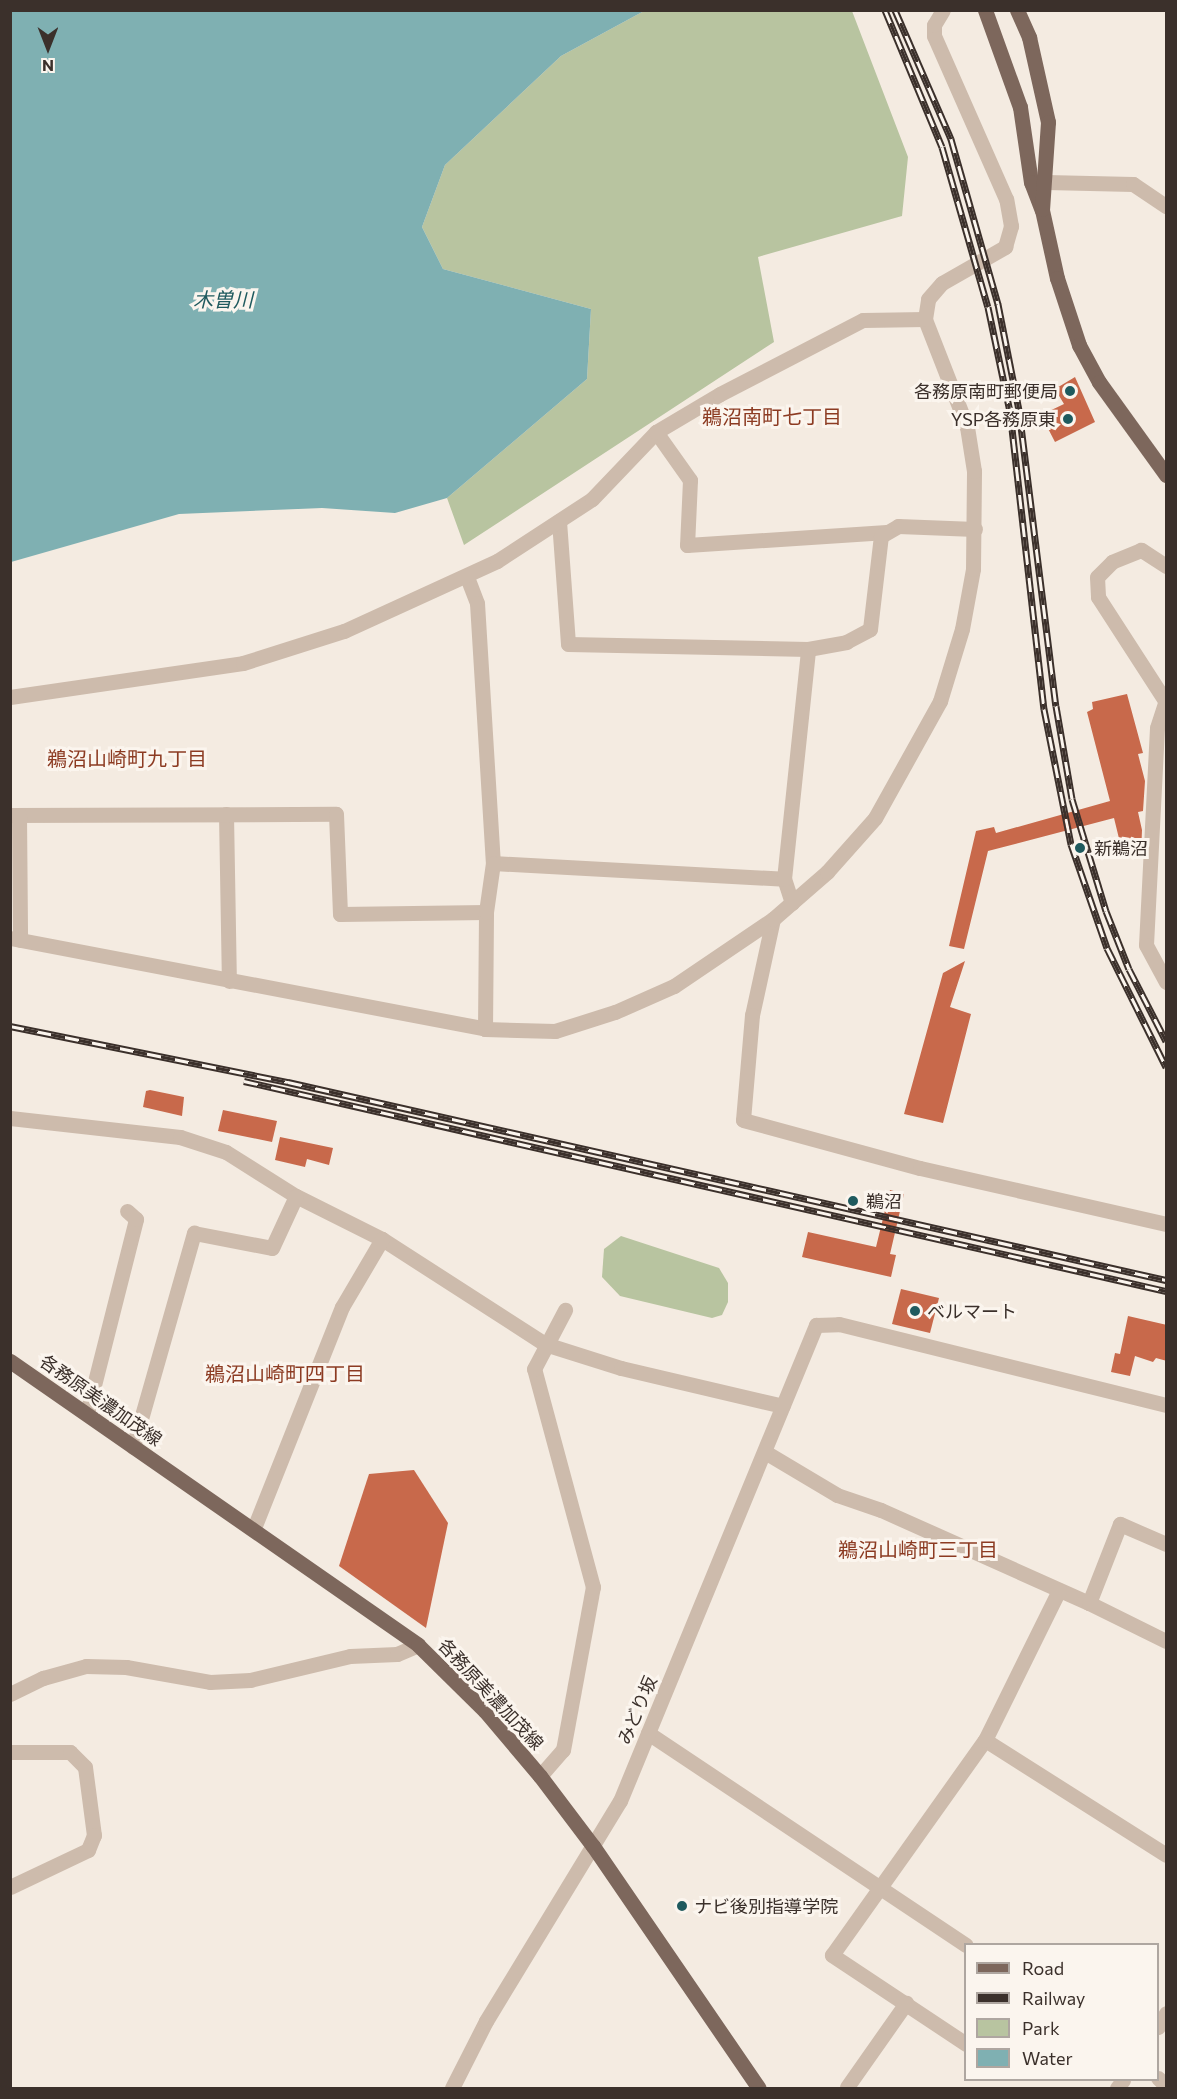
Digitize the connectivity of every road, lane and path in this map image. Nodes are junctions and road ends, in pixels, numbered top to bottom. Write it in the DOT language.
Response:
graph roads {
  1 [pos="943,10"];
  2 [pos="986,10"];
  3 [pos="1017,10"];
  4 [pos="1046,182"];
  5 [pos="1167,206"];
  6 [pos="1042,210"];
  7 [pos="926,319"];
  8 [pos="656,432"];
  9 [pos="1167,475"];
  10 [pos="559,521"];
  11 [pos="975,529"];
  12 [pos="887,532"];
  13 [pos="1167,566"];
  14 [pos="467,577"];
  15 [pos="808,649"];
  16 [pos="10,697"];
  17 [pos="1166,701"];
  18 [pos="226,814"];
  19 [pos="15,815"];
  20 [pos="492,863"];
  21 [pos="784,879"];
  22 [pos="792,903"];
  23 [pos="486,912"];
  24 [pos="773,919"];
  25 [pos="15,939"];
  26 [pos="230,981"];
  27 [pos="1167,982"];
  28 [pos="484,1029"];
  29 [pos="10,1118"];
  30 [pos="296,1196"];
  31 [pos="127,1210"];
  32 [pos="1167,1224"];
  33 [pos="382,1239"];
  34 [pos="565,1310"];
  35 [pos="545,1344"];
  36 [pos="10,1361"];
  37 [pos="1167,1405"];
  38 [pos="783,1406"];
  39 [pos="87,1413"];
  40 [pos="133,1447"];
  41 [pos="765,1452"];
  42 [pos="254,1528"];
  43 [pos="1167,1544"];
  44 [pos="1059,1590"];
  45 [pos="1089,1603"];
  46 [pos="1167,1641"];
  47 [pos="418,1646"];
  48 [pos="10,1694"];
  49 [pos="648,1733"];
  50 [pos="985,1740"];
  51 [pos="10,1752"];
  52 [pos="540,1776"];
  53 [pos="593,1846"];
  54 [pos="1167,1856"];
  55 [pos="880,1885"];
  56 [pos="10,1887"];
  57 [pos="964,1944"];
  58 [pos="906,2003"];
  59 [pos="964,2043"];
  60 [pos="847,2087"];
  61 [pos="453,2088"];
  62 [pos="759,2088"];
  1 -- 7 [label="street"];
  2 -- 6 [label="main road"];
  3 -- 4 [label="main road"];
  4 -- 5 [label="street"];
  4 -- 6 [label="main road"];
  6 -- 9 [label="main road"];
  7 -- 8 [label="street"];
  7 -- 11 [label="street"];
  8 -- 10 [label="street"];
  8 -- 12 [label="street"];
  10 -- 14 [label="street"];
  10 -- 15 [label="street"];
  11 -- 12 [label="street"];
  11 -- 22 [label="street"];
  12 -- 15 [label="street"];
  13 -- 17 [label="street"];
  14 -- 16 [label="street"];
  14 -- 20 [label="street"];
  15 -- 21 [label="street"];
  17 -- 27 [label="street"];
  18 -- 19 [label="street"];
  18 -- 23 [label="street"];
  18 -- 26 [label="street"];
  19 -- 25 [label="street"];
  20 -- 21 [label="street"];
  20 -- 23 [label="street"];
  21 -- 22 [label="street"];
  22 -- 24 [label="street"];
  23 -- 28 [label="street"];
  24 -- 28 [label="street"];
  24 -- 32 [label="street"];
  25 -- 26 [label="street"];
  26 -- 28 [label="street"];
  29 -- 30 [label="street"];
  30 -- 33 [label="street"];
  30 -- 40 [label="street"];
  31 -- 39 [label="street"];
  33 -- 35 [label="street"];
  33 -- 42 [label="street"];
  34 -- 35 [label="street"];
  35 -- 38 [label="street"];
  35 -- 52 [label="street"];
  36 -- 39 [label="main road, 各務原美濃加茂線"];
  37 -- 38 [label="street, みどり坂"];
  38 -- 41 [label="street, みどり坂"];
  39 -- 40 [label="main road, 各務原美濃加茂線"];
  40 -- 42 [label="main road, 各務原美濃加茂線"];
  41 -- 44 [label="street"];
  41 -- 49 [label="street, みどり坂"];
  42 -- 47 [label="main road, 各務原美濃加茂線"];
  43 -- 45 [label="street"];
  44 -- 45 [label="street"];
  44 -- 50 [label="street"];
  45 -- 46 [label="street"];
  47 -- 48 [label="street"];
  47 -- 52 [label="main road, 各務原美濃加茂線"];
  49 -- 53 [label="street, みどり坂"];
  49 -- 55 [label="street"];
  50 -- 54 [label="street"];
  50 -- 55 [label="street"];
  51 -- 56 [label="street"];
  52 -- 53 [label="main road, 各務原美濃加茂線"];
  53 -- 61 [label="street, みどり坂"];
  53 -- 62 [label="main road, 各務原美濃加茂線"];
  55 -- 57 [label="street"];
  55 -- 58 [label="street"];
  58 -- 59 [label="street"];
  58 -- 60 [label="street"];
}
